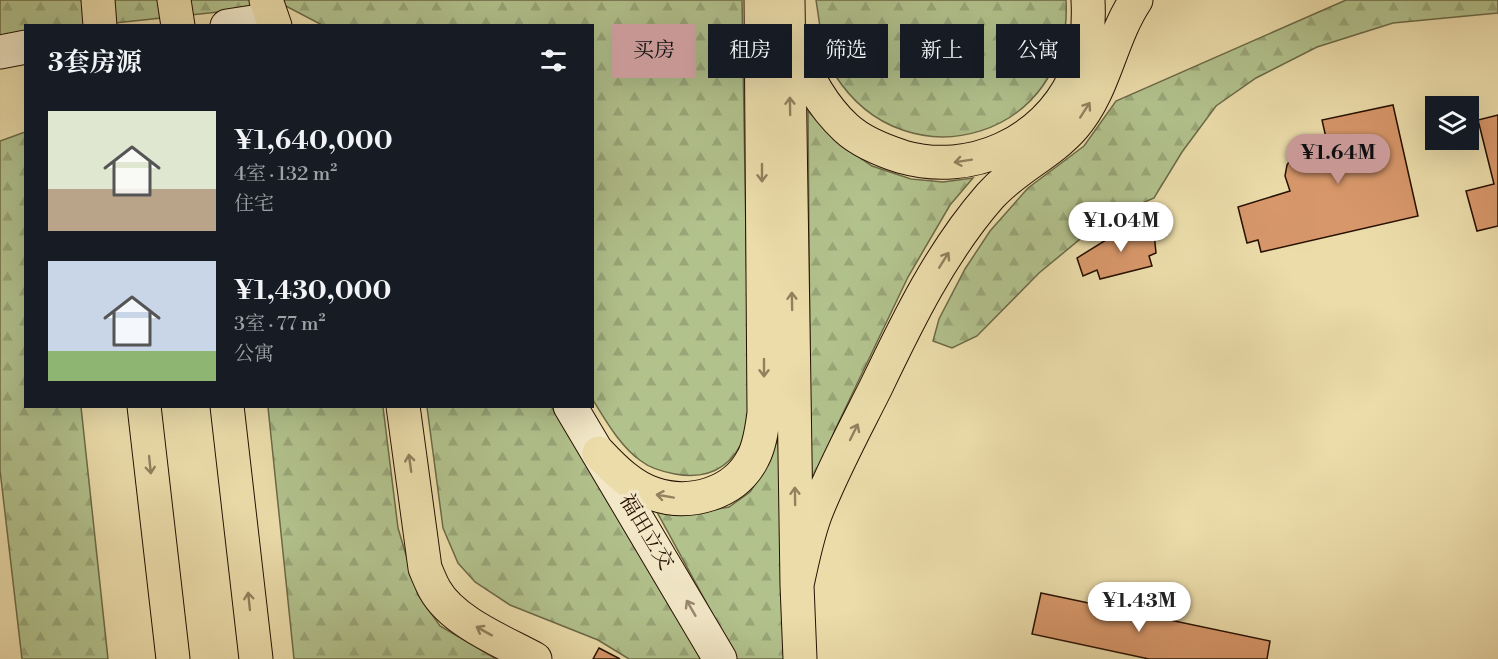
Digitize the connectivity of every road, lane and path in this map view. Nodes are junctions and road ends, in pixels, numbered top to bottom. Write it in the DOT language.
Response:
graph roads {
  1 [pos="98,0"];
  2 [pos="174,0"];
  3 [pos="266,0"];
  4 [pos="1088,0"];
  5 [pos="1136,0"];
  6 [pos="775,16"];
  7 [pos="100,24"];
  8 [pos="178,24"];
  9 [pos="240,24"];
  10 [pos="258,24"];
  11 [pos="273,24"];
  12 [pos="24,47"];
  13 [pos="0,52"];
  14 [pos="1096,60"];
  15 [pos="1033,147"];
  16 [pos="144,408"];
  17 [pos="227,408"];
  18 [pos="403,408"];
  19 [pos="571,408"];
  20 [pos="599,453"];
  21 [pos="796,585"];
  22 [pos="172,659"];
  23 [pos="256,659"];
  24 [pos="535,659"];
  25 [pos="720,659"];
  26 [pos="800,659"];
  1 -- 7 [label="main road"];
  2 -- 8 [label="main road"];
  3 -- 11 [label="main road"];
  4 -- 14 [label="main road"];
  5 -- 14 [label="main road"];
  15 -- 6 [label="main road, one-way"];
  6 -- 20 [label="main road, one-way"];
  21 -- 6 [label="main road, one-way"];
  9 -- 10 [label="street"];
  12 -- 13 [label="street"];
  14 -- 15 [label="main road"];
  21 -- 15 [label="main road, one-way"];
  16 -- 22 [label="main road, one-way"];
  23 -- 17 [label="main road, one-way"];
  24 -- 18 [label="main road, one-way"];
  19 -- 20 [label="street, 福田立交"];
  25 -- 20 [label="street, 福田立交, one-way"];
  21 -- 26 [label="main road"];
}
